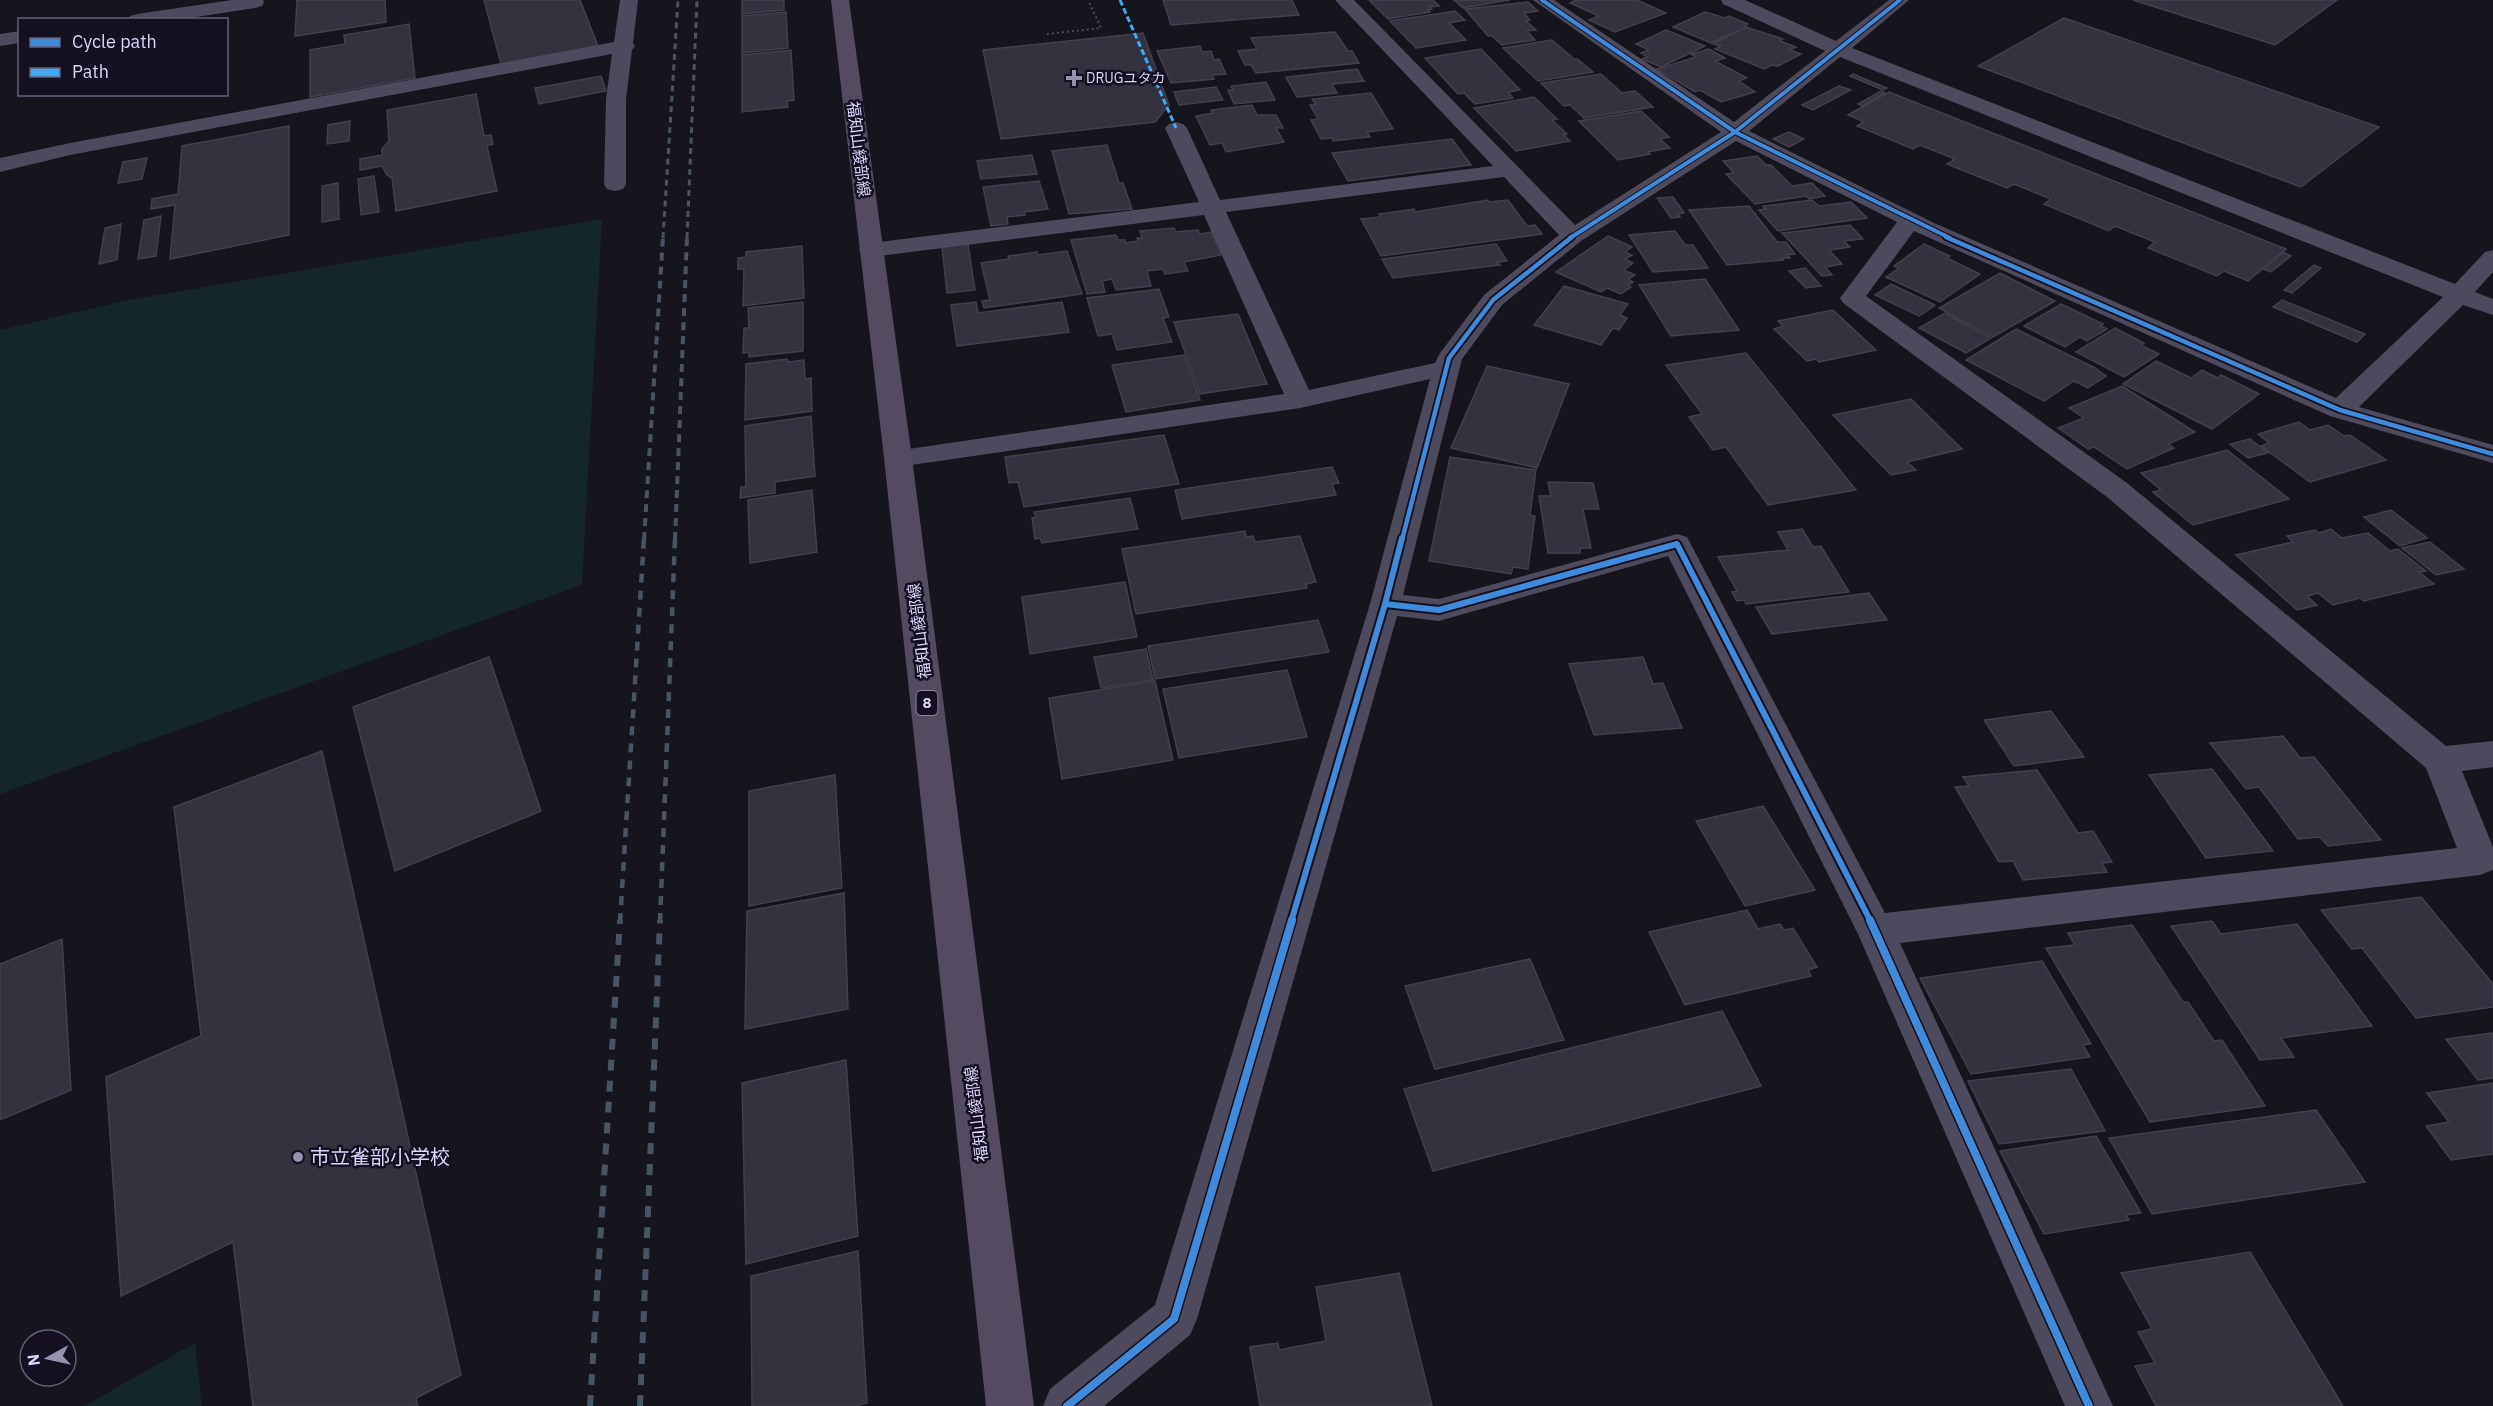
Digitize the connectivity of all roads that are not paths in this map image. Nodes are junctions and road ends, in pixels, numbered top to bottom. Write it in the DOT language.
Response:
graph roads {
  1 [pos="629,0"];
  2 [pos="840,0"];
  3 [pos="1344,0"];
  4 [pos="1542,0"];
  5 [pos="1730,0"];
  6 [pos="1900,0"];
  7 [pos="255,2"];
  8 [pos="150,18"];
  9 [pos="18,37"];
  10 [pos="0,39"];
  11 [pos="625,46"];
  12 [pos="1839,50"];
  13 [pos="1176,128"];
  14 [pos="1735,132"];
  15 [pos="0,165"];
  16 [pos="1510,170"];
  17 [pos="615,184"];
  18 [pos="1213,207"];
  19 [pos="1910,220"];
  20 [pos="1573,236"];
  21 [pos="871,250"];
  22 [pos="2493,257"];
  23 [pos="2460,295"];
  24 [pos="2493,308"];
  25 [pos="1446,368"];
  26 [pos="1300,400"];
  27 [pos="2340,410"];
  28 [pos="2493,454"];
  29 [pos="898,458"];
  30 [pos="1385,604"];
  31 [pos="2493,754"];
  32 [pos="2440,760"];
  33 [pos="2486,868"];
  34 [pos="1875,930"];
  35 [pos="1011,1406"];
  36 [pos="1067,1406"];
  37 [pos="2089,1406"];
  1 -- 11 [label="street"];
  2 -- 21 [label="main road, 福知山綾部線 / 8"];
  3 -- 16 [label="street"];
  4 -- 14 [label="street"];
  5 -- 12 [label="street"];
  6 -- 12 [label="street"];
  7 -- 8 [label="street"];
  9 -- 10 [label="street"];
  11 -- 15 [label="street"];
  11 -- 17 [label="street"];
  12 -- 14 [label="street"];
  12 -- 23 [label="street"];
  13 -- 18 [label="street"];
  14 -- 19 [label="street"];
  14 -- 20 [label="street"];
  16 -- 18 [label="street"];
  16 -- 20 [label="street"];
  18 -- 21 [label="street"];
  18 -- 26 [label="street"];
  19 -- 27 [label="street"];
  19 -- 32 [label="street"];
  20 -- 25 [label="street"];
  21 -- 29 [label="main road, 福知山綾部線 / 8"];
  22 -- 23 [label="street"];
  23 -- 24 [label="street"];
  23 -- 27 [label="street"];
  25 -- 26 [label="street"];
  25 -- 30 [label="street"];
  26 -- 29 [label="street"];
  27 -- 28 [label="street"];
  29 -- 35 [label="main road, 福知山綾部線 / 8"];
  30 -- 34 [label="street"];
  30 -- 36 [label="street"];
  31 -- 32 [label="street"];
  32 -- 33 [label="street"];
  33 -- 34 [label="street"];
  34 -- 37 [label="street"];
}
